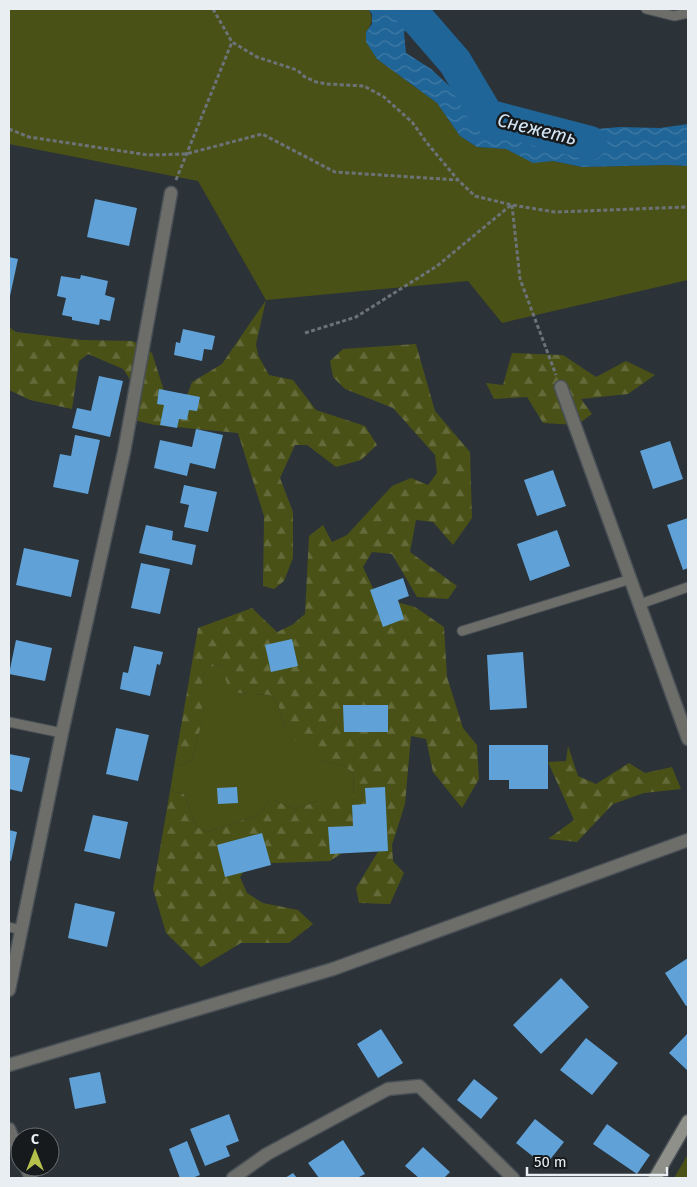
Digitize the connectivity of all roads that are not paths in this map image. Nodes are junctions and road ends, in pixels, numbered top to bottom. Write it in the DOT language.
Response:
graph roads {
  1 [pos="646,9"];
  2 [pos="688,14"];
  3 [pos="171,193"];
  4 [pos="561,387"];
  5 [pos="631,579"];
  6 [pos="688,587"];
  7 [pos="640,604"];
  8 [pos="462,631"];
  9 [pos="9,722"];
  10 [pos="62,733"];
  11 [pos="688,738"];
  12 [pos="688,840"];
  13 [pos="15,929"];
  14 [pos="9,990"];
  15 [pos="9,1065"];
  16 [pos="688,1121"];
  17 [pos="233,1178"];
  18 [pos="513,1178"];
  19 [pos="655,1178"];
  1 -- 2 [label="lane"];
  3 -- 10 [label="street"];
  4 -- 5 [label="street"];
  5 -- 7 [label="street"];
  5 -- 8 [label="lane"];
  6 -- 7 [label="lane"];
  7 -- 11 [label="street"];
  9 -- 10 [label="lane"];
  10 -- 13 [label="street"];
  12 -- 15 [label="street"];
  13 -- 14 [label="street"];
  16 -- 19 [label="street"];
  17 -- 18 [label="street"];
}
